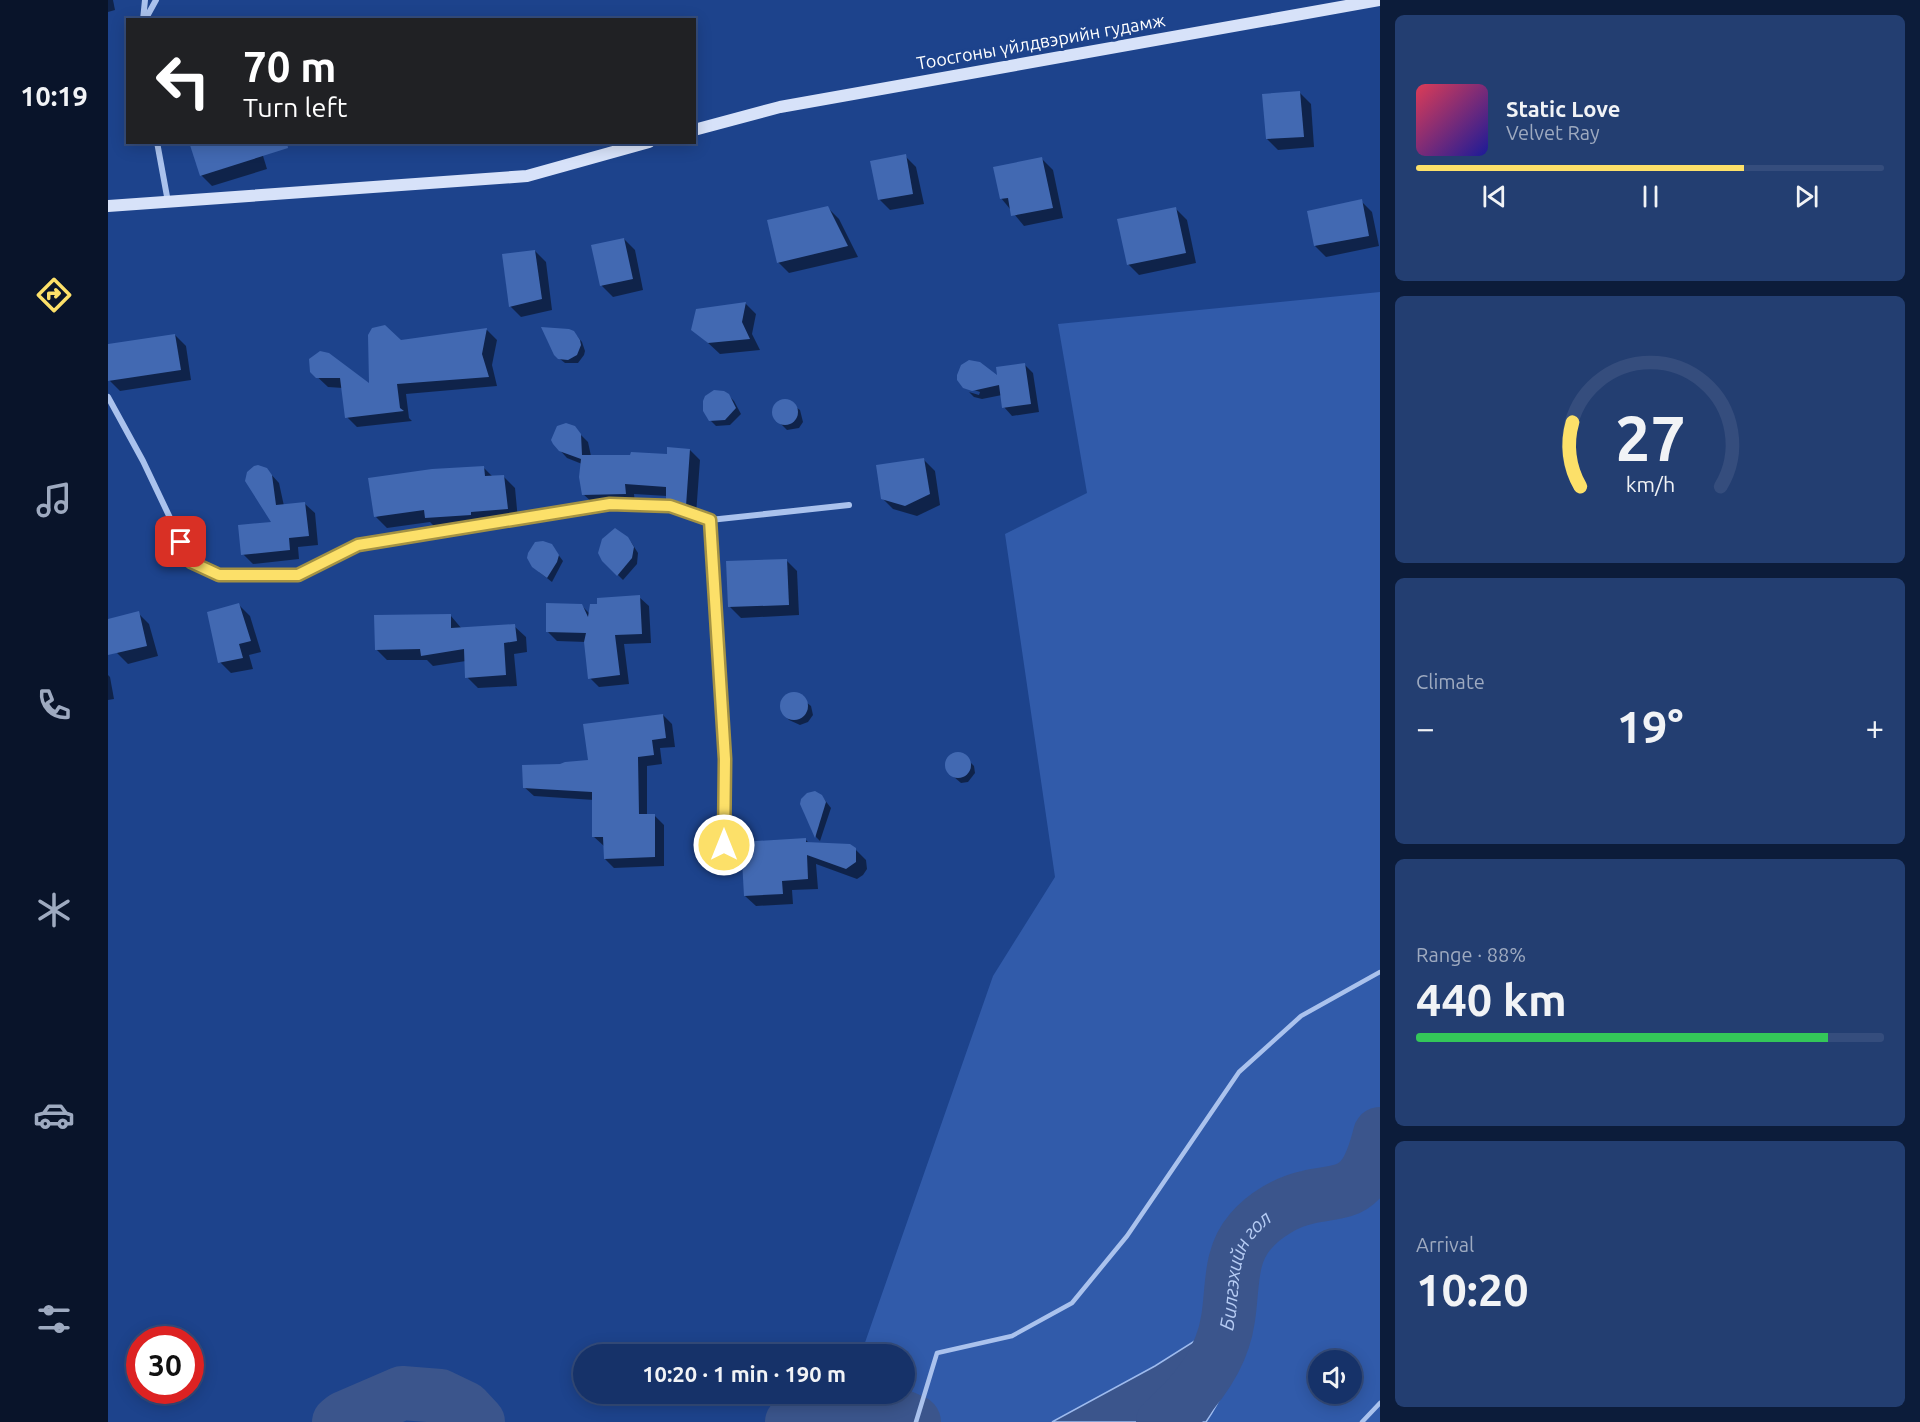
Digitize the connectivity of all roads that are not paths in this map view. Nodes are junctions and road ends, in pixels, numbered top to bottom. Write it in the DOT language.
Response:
graph roads {
  1 [pos="145,0"];
  2 [pos="156,0"];
  3 [pos="1380,0"];
  4 [pos="144,18"];
  5 [pos="145,18"];
  6 [pos="696,129"];
  7 [pos="158,144"];
  8 [pos="642,144"];
  9 [pos="168,202"];
  10 [pos="108,206"];
  11 [pos="108,397"];
  12 [pos="849,505"];
  13 [pos="710,520"];
  14 [pos="724,845"];
  15 [pos="1380,972"];
  16 [pos="1380,1403"];
  17 [pos="916,1422"];
  18 [pos="1362,1422"];
  1 -- 4 [label="street"];
  2 -- 5 [label="street"];
  3 -- 6 [label="main road, Тоосгоны үйлдвэрийн гудамж"];
  7 -- 9 [label="street"];
  8 -- 9 [label="main road"];
  9 -- 10 [label="main road"];
  11 -- 13 [label="street"];
  12 -- 13 [label="street"];
  13 -- 14 [label="street"];
  15 -- 17 [label="lane"];
  16 -- 18 [label="lane"];
}
